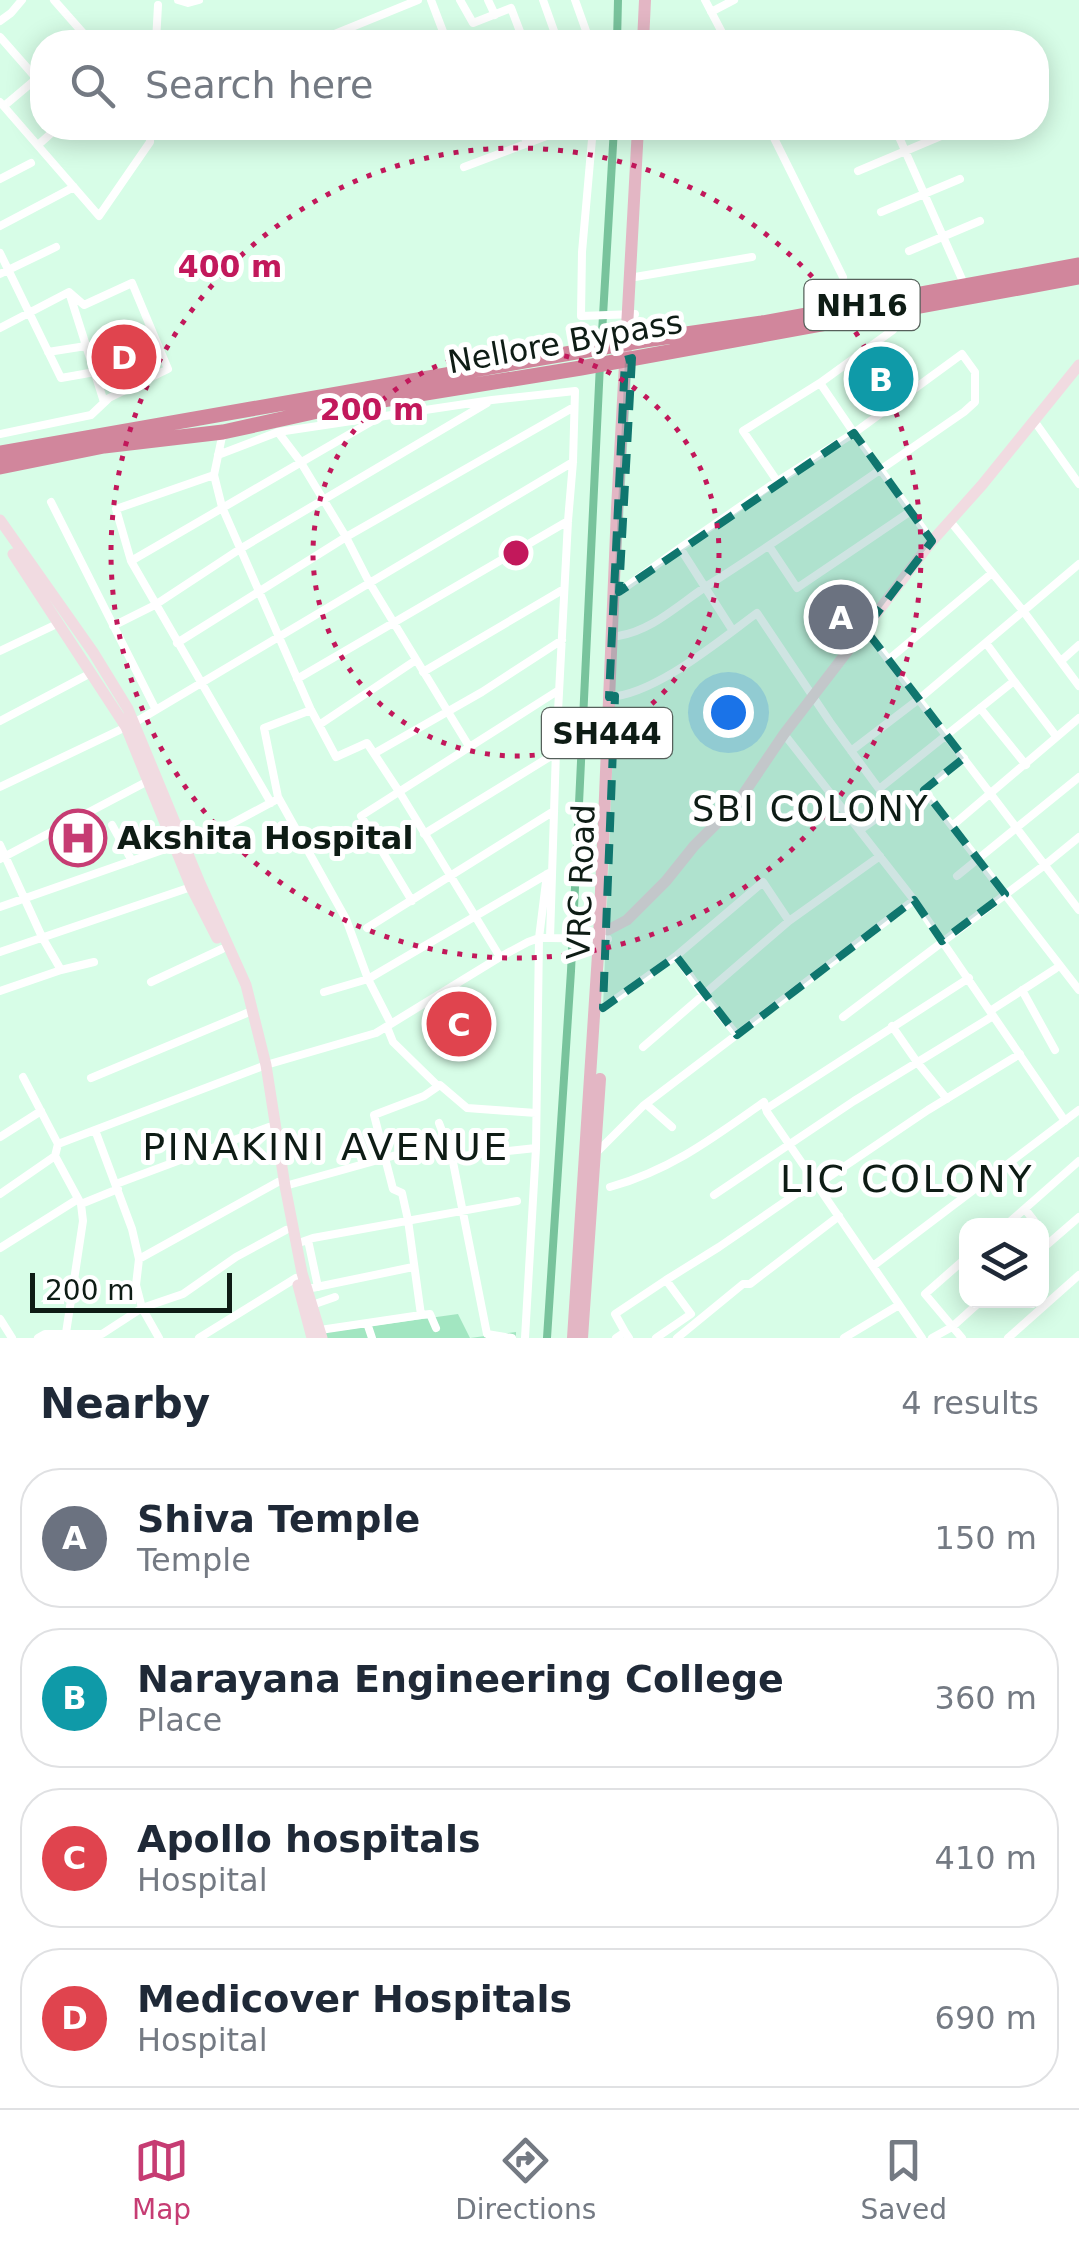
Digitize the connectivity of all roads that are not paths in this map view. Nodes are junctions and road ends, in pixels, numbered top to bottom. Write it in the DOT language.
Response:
graph roads {
  1 [pos="22,0"];
  2 [pos="54,0"];
  3 [pos="178,0"];
  4 [pos="198,0"];
  5 [pos="418,0"];
  6 [pos="431,0"];
  7 [pos="460,0"];
  8 [pos="488,0"];
  9 [pos="543,0"];
  10 [pos="576,0"];
  11 [pos="647,0"];
  12 [pos="706,0"];
  13 [pos="734,0"];
  14 [pos="514,4"];
  15 [pos="158,5"];
  16 [pos="711,12"];
  17 [pos="496,15"];
  18 [pos="0,21"];
  19 [pos="77,30"];
  20 [pos="157,30"];
  21 [pos="344,30"];
  22 [pos="442,30"];
  23 [pos="519,30"];
  24 [pos="554,30"];
  25 [pos="586,30"];
  26 [pos="646,30"];
  27 [pos="720,30"];
  28 [pos="0,37"];
  29 [pos="30,66"];
  30 [pos="30,83"];
  31 [pos="2,104"];
  32 [pos="30,136"];
  33 [pos="34,140"];
  34 [pos="44,140"];
  35 [pos="150,140"];
  36 [pos="532,140"];
  37 [pos="592,140"];
  38 [pos="639,140"];
  39 [pos="640,140"];
  40 [pos="775,140"];
  41 [pos="900,140"];
  42 [pos="932,140"];
  43 [pos="527,142"];
  44 [pos="38,145"];
  45 [pos="906,152"];
  46 [pos="31,164"];
  47 [pos="464,167"];
  48 [pos="858,171"];
  49 [pos="0,179"];
  50 [pos="960,179"];
  51 [pos="74,187"];
  52 [pos="925,194"];
  53 [pos="881,212"];
  54 [pos="980,221"];
  55 [pos="0,226"];
  56 [pos="944,235"];
  57 [pos="56,247"];
  58 [pos="908,251"];
  59 [pos="0,253"];
  60 [pos="752,257"];
  61 [pos="1079,265"];
  62 [pos="4,272"];
  63 [pos="635,277"];
  64 [pos="842,277"];
  65 [pos="1079,277"];
  66 [pos="964,286"];
  67 [pos="69,292"];
  68 [pos="30,314"];
  69 [pos="632,314"];
  70 [pos="0,328"];
  71 [pos="893,330"];
  72 [pos="86,346"];
  73 [pos="645,348"];
  74 [pos="48,352"];
  75 [pos="579,360"];
  76 [pos="1079,365"];
  77 [pos="94,372"];
  78 [pos="820,383"];
  79 [pos="492,400"];
  80 [pos="104,402"];
  81 [pos="574,407"];
  82 [pos="380,416"];
  83 [pos="1035,422"];
  84 [pos="223,432"];
  85 [pos="278,432"];
  86 [pos="854,433"];
  87 [pos="0,434"];
  88 [pos="0,453"];
  89 [pos="218,455"];
  90 [pos="300,461"];
  91 [pos="573,462"];
  92 [pos="0,468"];
  93 [pos="881,469"];
  94 [pos="214,475"];
  95 [pos="777,482"];
  96 [pos="1079,484"];
  97 [pos="322,500"];
  98 [pos="51,502"];
  99 [pos="222,507"];
  100 [pos="911,511"];
  101 [pos="0,520"];
  102 [pos="950,521"];
  103 [pos="568,522"];
  104 [pos="0,534"];
  105 [pos="346,537"];
  106 [pos="932,541"];
  107 [pos="770,546"];
  108 [pos="680,548"];
  109 [pos="240,549"];
  110 [pos="131,561"];
  111 [pos="1079,564"];
  112 [pos="992,573"];
  113 [pos="369,582"];
  114 [pos="705,587"];
  115 [pos="564,590"];
  116 [pos="619,592"];
  117 [pos="259,593"];
  118 [pos="154,604"];
  119 [pos="1024,612"];
  120 [pos="394,622"];
  121 [pos="58,623"];
  122 [pos="113,626"];
  123 [pos="865,629"];
  124 [pos="732,630"];
  125 [pos="278,636"];
  126 [pos="618,636"];
  127 [pos="562,640"];
  128 [pos="986,643"];
  129 [pos="178,644"];
  130 [pos="1079,646"];
  131 [pos="0,651"];
  132 [pos="416,660"];
  133 [pos="888,660"];
  134 [pos="1061,662"];
  135 [pos="423,672"];
  136 [pos="91,673"];
  137 [pos="297,679"];
  138 [pos="1014,682"];
  139 [pos="202,684"];
  140 [pos="1079,686"];
  141 [pos="560,690"];
  142 [pos="612,696"];
  143 [pos="813,697"];
  144 [pos="919,699"];
  145 [pos="980,708"];
  146 [pos="156,710"];
  147 [pos="311,710"];
  148 [pos="446,711"];
  149 [pos="1079,718"];
  150 [pos="0,722"];
  151 [pos="319,724"];
  152 [pos="130,725"];
  153 [pos="784,734"];
  154 [pos="947,735"];
  155 [pos="1056,736"];
  156 [pos="470,748"];
  157 [pos="850,750"];
  158 [pos="375,753"];
  159 [pos="556,753"];
  160 [pos="964,758"];
  161 [pos="1026,765"];
  162 [pos="1079,778"];
  163 [pos="148,781"];
  164 [pos="0,787"];
  165 [pos="878,789"];
  166 [pos="400,792"];
  167 [pos="990,792"];
  168 [pos="275,800"];
  169 [pos="554,811"];
  170 [pos="112,825"];
  171 [pos="952,826"];
  172 [pos="1018,827"];
  173 [pos="860,830"];
  174 [pos="424,834"];
  175 [pos="1079,837"];
  176 [pos="178,844"];
  177 [pos="0,845"];
  178 [pos="880,856"];
  179 [pos="3,857"];
  180 [pos="978,858"];
  181 [pos="132,861"];
  182 [pos="1046,864"];
  183 [pos="550,872"];
  184 [pos="956,876"];
  185 [pos="450,878"];
  186 [pos="195,885"];
  187 [pos="1006,894"];
  188 [pos="23,898"];
  189 [pos="914,900"];
  190 [pos="412,901"];
  191 [pos="0,907"];
  192 [pos="1079,910"];
  193 [pos="474,916"];
  194 [pos="788,920"];
  195 [pos="367,928"];
  196 [pos="600,937"];
  197 [pos="42,938"];
  198 [pos="539,938"];
  199 [pos="554,938"];
  200 [pos="942,941"];
  201 [pos="222,949"];
  202 [pos="0,952"];
  203 [pos="500,956"];
  204 [pos="676,956"];
  205 [pos="94,962"];
  206 [pos="1055,969"];
  207 [pos="61,970"];
  208 [pos="368,978"];
  209 [pos="969,978"];
  210 [pos="151,982"];
  211 [pos="1022,990"];
  212 [pos="1079,990"];
  213 [pos="0,992"];
  214 [pos="324,992"];
  215 [pos="703,994"];
  216 [pos="603,1008"];
  217 [pos="247,1013"];
  218 [pos="992,1013"];
  219 [pos="843,1017"];
  220 [pos="389,1025"];
  221 [pos="892,1026"];
  222 [pos="738,1034"];
  223 [pos="643,1047"];
  224 [pos="1054,1050"];
  225 [pos="1020,1054"];
  226 [pos="917,1062"];
  227 [pos="263,1066"];
  228 [pos="22,1077"];
  229 [pos="91,1078"];
  230 [pos="438,1086"];
  231 [pos="947,1099"];
  232 [pos="646,1104"];
  233 [pos="766,1108"];
  234 [pos="1079,1110"];
  235 [pos="41,1111"];
  236 [pos="536,1113"];
  237 [pos="1065,1120"];
  238 [pos="439,1123"];
  239 [pos="672,1127"];
  240 [pos="269,1128"];
  241 [pos="95,1130"];
  242 [pos="0,1138"];
  243 [pos="58,1144"];
  244 [pos="275,1145"];
  245 [pos="790,1145"];
  246 [pos="536,1148"];
  247 [pos="591,1152"];
  248 [pos="56,1156"];
  249 [pos="452,1157"];
  250 [pos="385,1158"];
  251 [pos="1079,1160"];
  252 [pos="282,1181"];
  253 [pos="816,1183"];
  254 [pos="117,1186"];
  255 [pos="610,1187"];
  256 [pos="0,1194"];
  257 [pos="714,1195"];
  258 [pos="517,1201"];
  259 [pos="80,1202"];
  260 [pos="1025,1208"];
  261 [pos="462,1210"];
  262 [pos="839,1216"];
  263 [pos="1079,1217"];
  264 [pos="1014,1218"];
  265 [pos="1032,1218"];
  266 [pos="408,1220"];
  267 [pos="286,1230"];
  268 [pos="1049,1239"];
  269 [pos="1051,1241"];
  270 [pos="302,1242"];
  271 [pos="0,1248"];
  272 [pos="139,1259"];
  273 [pos="959,1264"];
  274 [pos="413,1266"];
  275 [pos="873,1266"];
  276 [pos="1079,1275"];
  277 [pos="296,1278"];
  278 [pos="666,1280"];
  279 [pos="312,1288"];
  280 [pos="336,1297"];
  281 [pos="312,1305"];
  282 [pos="899,1305"];
  283 [pos="142,1308"];
  284 [pos="973,1308"];
  285 [pos="420,1315"];
  286 [pos="0,1319"];
  287 [pos="367,1323"];
  288 [pos="952,1326"];
  289 [pos="436,1328"];
  290 [pos="66,1333"];
  291 [pos="318,1335"];
  292 [pos="627,1335"];
  293 [pos="12,1338"];
  294 [pos="38,1338"];
  295 [pos="159,1338"];
  296 [pos="199,1338"];
  297 [pos="372,1338"];
  298 [pos="512,1338"];
  299 [pos="525,1338"];
  300 [pos="573,1338"];
  301 [pos="582,1338"];
  302 [pos="616,1338"];
  303 [pos="656,1338"];
  304 [pos="677,1338"];
  305 [pos="844,1338"];
  306 [pos="922,1338"];
  307 [pos="932,1338"];
  308 [pos="962,1338"];
  309 [pos="1008,1338"];
  1 -- 18 [label="street"];
  2 -- 19 [label="street"];
  3 -- 4 [label="street"];
  5 -- 21 [label="street"];
  6 -- 22 [label="street"];
  7 -- 17 [label="street"];
  8 -- 17 [label="street"];
  9 -- 24 [label="street"];
  10 -- 25 [label="street"];
  11 -- 26 [label="main road"];
  12 -- 16 [label="street"];
  13 -- 16 [label="street"];
  14 -- 17 [label="street"];
  14 -- 23 [label="street"];
  15 -- 20 [label="street"];
  16 -- 27 [label="street"];
  28 -- 29 [label="street"];
  30 -- 31 [label="street"];
  31 -- 32 [label="street"];
  33 -- 44 [label="street"];
  34 -- 44 [label="street"];
  35 -- 51 [label="street"];
  36 -- 43 [label="street"];
  37 -- 69 [label="street"];
  38 -- 69 [label="main road, SH444"];
  39 -- 63 [label="main road, VRC Road / SH444"];
  40 -- 64 [label="street"];
  41 -- 45 [label="street"];
  42 -- 45 [label="street"];
  43 -- 47 [label="street"];
  44 -- 51 [label="street"];
  45 -- 48 [label="street"];
  45 -- 52 [label="street"];
  46 -- 49 [label="street"];
  50 -- 52 [label="street"];
  51 -- 55 [label="street"];
  52 -- 53 [label="street"];
  52 -- 56 [label="street"];
  54 -- 56 [label="street"];
  56 -- 58 [label="street"];
  56 -- 66 [label="street"];
  57 -- 62 [label="street"];
  59 -- 62 [label="street"];
  60 -- 63 [label="street"];
  61 -- 66 [label="highway, Nellore Bypass / NH16"];
  62 -- 68 [label="street"];
  63 -- 69 [label="main road, VRC Road / SH444"];
  65 -- 73 [label="highway, Nellore Bypass / NH16"];
  66 -- 73 [label="highway, Nellore Bypass / NH16"];
  67 -- 68 [label="street"];
  67 -- 72 [label="street"];
  67 -- 80 [label="street"];
  68 -- 70 [label="street"];
  68 -- 74 [label="street"];
  69 -- 116 [label="main road, VRC Road / SH444"];
  69 -- 142 [label="main road, SH444"];
  71 -- 78 [label="street"];
  72 -- 74 [label="street"];
  72 -- 77 [label="street"];
  73 -- 75 [label="highway, Nellore Bypass / NH16"];
  74 -- 77 [label="street"];
  75 -- 84 [label="highway, Nellore Bypass / NH16"];
  75 -- 88 [label="highway, Nellore Bypass / NH16"];
  76 -- 83 [label="street"];
  77 -- 80 [label="street"];
  78 -- 86 [label="street"];
  78 -- 95 [label="street"];
  79 -- 81 [label="street"];
  79 -- 82 [label="street"];
  79 -- 97 [label="street"];
  80 -- 87 [label="street"];
  81 -- 91 [label="street"];
  81 -- 105 [label="street"];
  82 -- 85 [label="street"];
  82 -- 90 [label="street"];
  83 -- 96 [label="street"];
  83 -- 102 [label="street"];
  84 -- 89 [label="street"];
  84 -- 92 [label="highway, Nellore Bypass / NH16"];
  85 -- 89 [label="street"];
  85 -- 90 [label="street"];
  86 -- 93 [label="street"];
  86 -- 93 [label="street"];
  86 -- 95 [label="street"];
  89 -- 94 [label="street"];
  90 -- 97 [label="street"];
  90 -- 99 [label="street"];
  91 -- 103 [label="street"];
  91 -- 113 [label="street"];
  93 -- 100 [label="street"];
  93 -- 107 [label="street"];
  94 -- 99 [label="street"];
  94 -- 110 [label="street"];
  95 -- 108 [label="street"];
  97 -- 105 [label="street"];
  97 -- 109 [label="street"];
  98 -- 122 [label="street"];
  99 -- 109 [label="street"];
  99 -- 110 [label="street"];
  100 -- 106 [label="street"];
  100 -- 107 [label="street"];
  101 -- 152 [label="street"];
  102 -- 106 [label="street"];
  102 -- 112 [label="street"];
  103 -- 115 [label="street"];
  103 -- 120 [label="street"];
  104 -- 121 [label="street"];
  105 -- 113 [label="street"];
  105 -- 117 [label="street"];
  106 -- 123 [label="street"];
  107 -- 114 [label="street"];
  108 -- 114 [label="street"];
  108 -- 116 [label="street"];
  109 -- 117 [label="street"];
  109 -- 118 [label="street"];
  110 -- 118 [label="street"];
  111 -- 119 [label="street"];
  112 -- 119 [label="street"];
  112 -- 133 [label="street"];
  113 -- 120 [label="street"];
  113 -- 125 [label="street"];
  114 -- 124 [label="street"];
  114 -- 126 [label="street"];
  115 -- 127 [label="street"];
  115 -- 135 [label="street"];
  116 -- 126 [label="main road, VRC Road / SH444"];
  117 -- 125 [label="street"];
  117 -- 129 [label="street"];
  118 -- 122 [label="street"];
  118 -- 129 [label="street"];
  119 -- 128 [label="street"];
  119 -- 134 [label="street"];
  120 -- 132 [label="street"];
  120 -- 137 [label="street"];
  121 -- 131 [label="street"];
  121 -- 136 [label="street"];
  122 -- 146 [label="street"];
  123 -- 133 [label="street"];
  123 -- 143 [label="street"];
  124 -- 142 [label="street"];
  124 -- 143 [label="street"];
  125 -- 137 [label="street"];
  125 -- 139 [label="street"];
  126 -- 142 [label="main road, VRC Road / SH444"];
  127 -- 141 [label="street"];
  127 -- 148 [label="street"];
  128 -- 138 [label="street"];
  128 -- 144 [label="street"];
  129 -- 139 [label="street"];
  130 -- 134 [label="street"];
  132 -- 135 [label="street"];
  132 -- 151 [label="street"];
  133 -- 144 [label="street"];
  134 -- 140 [label="street"];
  135 -- 148 [label="street"];
  136 -- 150 [label="street"];
  136 -- 152 [label="street"];
  137 -- 147 [label="street"];
  138 -- 145 [label="street"];
  138 -- 155 [label="street"];
  139 -- 146 [label="street"];
  139 -- 168 [label="street"];
  141 -- 156 [label="street"];
  141 -- 159 [label="street"];
  142 -- 196 [label="main road, VRC Road / SH444"];
  143 -- 153 [label="street"];
  143 -- 157 [label="street"];
  144 -- 154 [label="street"];
  144 -- 157 [label="street"];
  145 -- 154 [label="street"];
  145 -- 161 [label="street"];
  146 -- 152 [label="street"];
  147 -- 151 [label="street"];
  147 -- 168 [label="street"];
  148 -- 156 [label="street"];
  148 -- 158 [label="street"];
  149 -- 155 [label="street"];
  151 -- 158 [label="street"];
  152 -- 163 [label="street"];
  152 -- 164 [label="street"];
  152 -- 176 [label="street"];
  153 -- 173 [label="street"];
  153 -- 196 [label="street"];
  154 -- 160 [label="street"];
  154 -- 165 [label="street"];
  155 -- 161 [label="street"];
  156 -- 166 [label="street"];
  157 -- 165 [label="street"];
  158 -- 166 [label="street"];
  159 -- 169 [label="street"];
  159 -- 174 [label="street"];
  160 -- 167 [label="street"];
  160 -- 171 [label="street"];
  161 -- 167 [label="street"];
  162 -- 172 [label="street"];
  163 -- 176 [label="street"];
  163 -- 179 [label="street"];
  165 -- 173 [label="street"];
  166 -- 174 [label="street"];
  166 -- 190 [label="street"];
  167 -- 171 [label="street"];
  167 -- 172 [label="street"];
  168 -- 176 [label="street"];
  168 -- 208 [label="street"];
  169 -- 183 [label="street"];
  169 -- 185 [label="street"];
  170 -- 181 [label="street"];
  171 -- 180 [label="street"];
  172 -- 180 [label="street"];
  172 -- 182 [label="street"];
  173 -- 178 [label="street"];
  174 -- 185 [label="street"];
  175 -- 182 [label="street"];
  176 -- 181 [label="street"];
  176 -- 186 [label="street"];
  177 -- 179 [label="street"];
  178 -- 189 [label="street"];
  178 -- 194 [label="street"];
  179 -- 188 [label="street"];
  180 -- 184 [label="street"];
  180 -- 187 [label="street"];
  181 -- 188 [label="street"];
  182 -- 187 [label="street"];
  182 -- 192 [label="street"];
  183 -- 193 [label="street"];
  183 -- 198 [label="street"];
  183 -- 199 [label="street"];
  185 -- 190 [label="street"];
  185 -- 193 [label="street"];
  186 -- 197 [label="street"];
  186 -- 201 [label="street"];
  186 -- 227 [label="street"];
  187 -- 200 [label="street"];
  187 -- 212 [label="street"];
  188 -- 191 [label="street"];
  188 -- 197 [label="street"];
  189 -- 200 [label="street"];
  189 -- 222 [label="street"];
  190 -- 195 [label="street"];
  193 -- 203 [label="street"];
  193 -- 208 [label="street"];
  194 -- 204 [label="street"];
  194 -- 215 [label="street"];
  196 -- 199 [label="street"];
  196 -- 216 [label="main road, VRC Road / SH444"];
  196 -- 247 [label="main road, SH444"];
  197 -- 202 [label="street"];
  197 -- 207 [label="street"];
  198 -- 199 [label="street"];
  198 -- 203 [label="street"];
  198 -- 236 [label="street"];
  200 -- 209 [label="street"];
  200 -- 219 [label="street"];
  201 -- 210 [label="street"];
  201 -- 217 [label="street"];
  203 -- 220 [label="street"];
  204 -- 215 [label="street"];
  204 -- 216 [label="street"];
  205 -- 207 [label="street"];
  206 -- 211 [label="street"];
  207 -- 213 [label="street"];
  208 -- 214 [label="street"];
  208 -- 220 [label="street"];
  209 -- 218 [label="street"];
  209 -- 221 [label="street"];
  211 -- 218 [label="street"];
  211 -- 224 [label="street"];
  215 -- 222 [label="street"];
  215 -- 223 [label="street"];
  216 -- 247 [label="main road, VRC Road / SH444"];
  217 -- 227 [label="street"];
  217 -- 229 [label="street"];
  218 -- 225 [label="street"];
  218 -- 226 [label="street"];
  220 -- 227 [label="street"];
  220 -- 230 [label="street"];
  221 -- 226 [label="street"];
  221 -- 233 [label="street"];
  222 -- 232 [label="street"];
  225 -- 231 [label="street"];
  225 -- 237 [label="street"];
  226 -- 231 [label="street"];
  226 -- 245 [label="street"];
  227 -- 240 [label="street"];
  227 -- 241 [label="street"];
  227 -- 244 [label="street"];
  228 -- 235 [label="street"];
  230 -- 236 [label="street"];
  230 -- 250 [label="street"];
  231 -- 253 [label="street"];
  232 -- 239 [label="street"];
  232 -- 247 [label="street"];
  233 -- 245 [label="street"];
  233 -- 255 [label="street"];
  234 -- 237 [label="street"];
  235 -- 242 [label="street"];
  235 -- 243 [label="street"];
  236 -- 246 [label="street"];
  237 -- 275 [label="street"];
  238 -- 249 [label="street"];
  240 -- 244 [label="street"];
  240 -- 254 [label="street"];
  241 -- 243 [label="street"];
  241 -- 254 [label="street"];
  243 -- 248 [label="street"];
  244 -- 252 [label="street"];
  245 -- 253 [label="street"];
  245 -- 257 [label="street"];
  246 -- 249 [label="street"];
  246 -- 299 [label="street"];
  247 -- 300 [label="main road, SH444"];
  247 -- 301 [label="main road, VRC Road / SH444"];
  248 -- 256 [label="street"];
  248 -- 259 [label="street"];
  249 -- 250 [label="street"];
  249 -- 261 [label="street"];
  250 -- 252 [label="street"];
  250 -- 266 [label="street"];
  251 -- 260 [label="street"];
  252 -- 267 [label="street"];
  252 -- 270 [label="street"];
  252 -- 272 [label="street"];
  253 -- 262 [label="street"];
  253 -- 278 [label="street"];
  254 -- 259 [label="street"];
  254 -- 272 [label="street"];
  258 -- 261 [label="street"];
  259 -- 271 [label="street"];
  259 -- 290 [label="street"];
  260 -- 264 [label="street"];
  260 -- 265 [label="street"];
  261 -- 266 [label="street"];
  261 -- 298 [label="street"];
  262 -- 275 [label="street"];
  262 -- 304 [label="street"];
  263 -- 269 [label="street"];
  266 -- 270 [label="street"];
  266 -- 274 [label="street"];
  267 -- 277 [label="street"];
  267 -- 283 [label="street"];
  268 -- 269 [label="street"];
  270 -- 279 [label="street"];
  272 -- 283 [label="street"];
  273 -- 288 [label="street"];
  274 -- 279 [label="street"];
  274 -- 285 [label="street"];
  275 -- 282 [label="street"];
  276 -- 309 [label="street"];
  277 -- 291 [label="street"];
  277 -- 296 [label="street"];
  278 -- 292 [label="street"];
  278 -- 303 [label="street"];
  279 -- 281 [label="street"];
  280 -- 281 [label="street"];
  281 -- 291 [label="street"];
  282 -- 305 [label="street"];
  282 -- 306 [label="street"];
  283 -- 290 [label="street"];
  283 -- 295 [label="street"];
  284 -- 288 [label="street"];
  285 -- 287 [label="street"];
  285 -- 289 [label="street"];
  286 -- 293 [label="street"];
  287 -- 291 [label="street"];
  287 -- 297 [label="street"];
  288 -- 307 [label="street"];
  288 -- 308 [label="street"];
  290 -- 294 [label="street"];
  292 -- 302 [label="street"];
}
